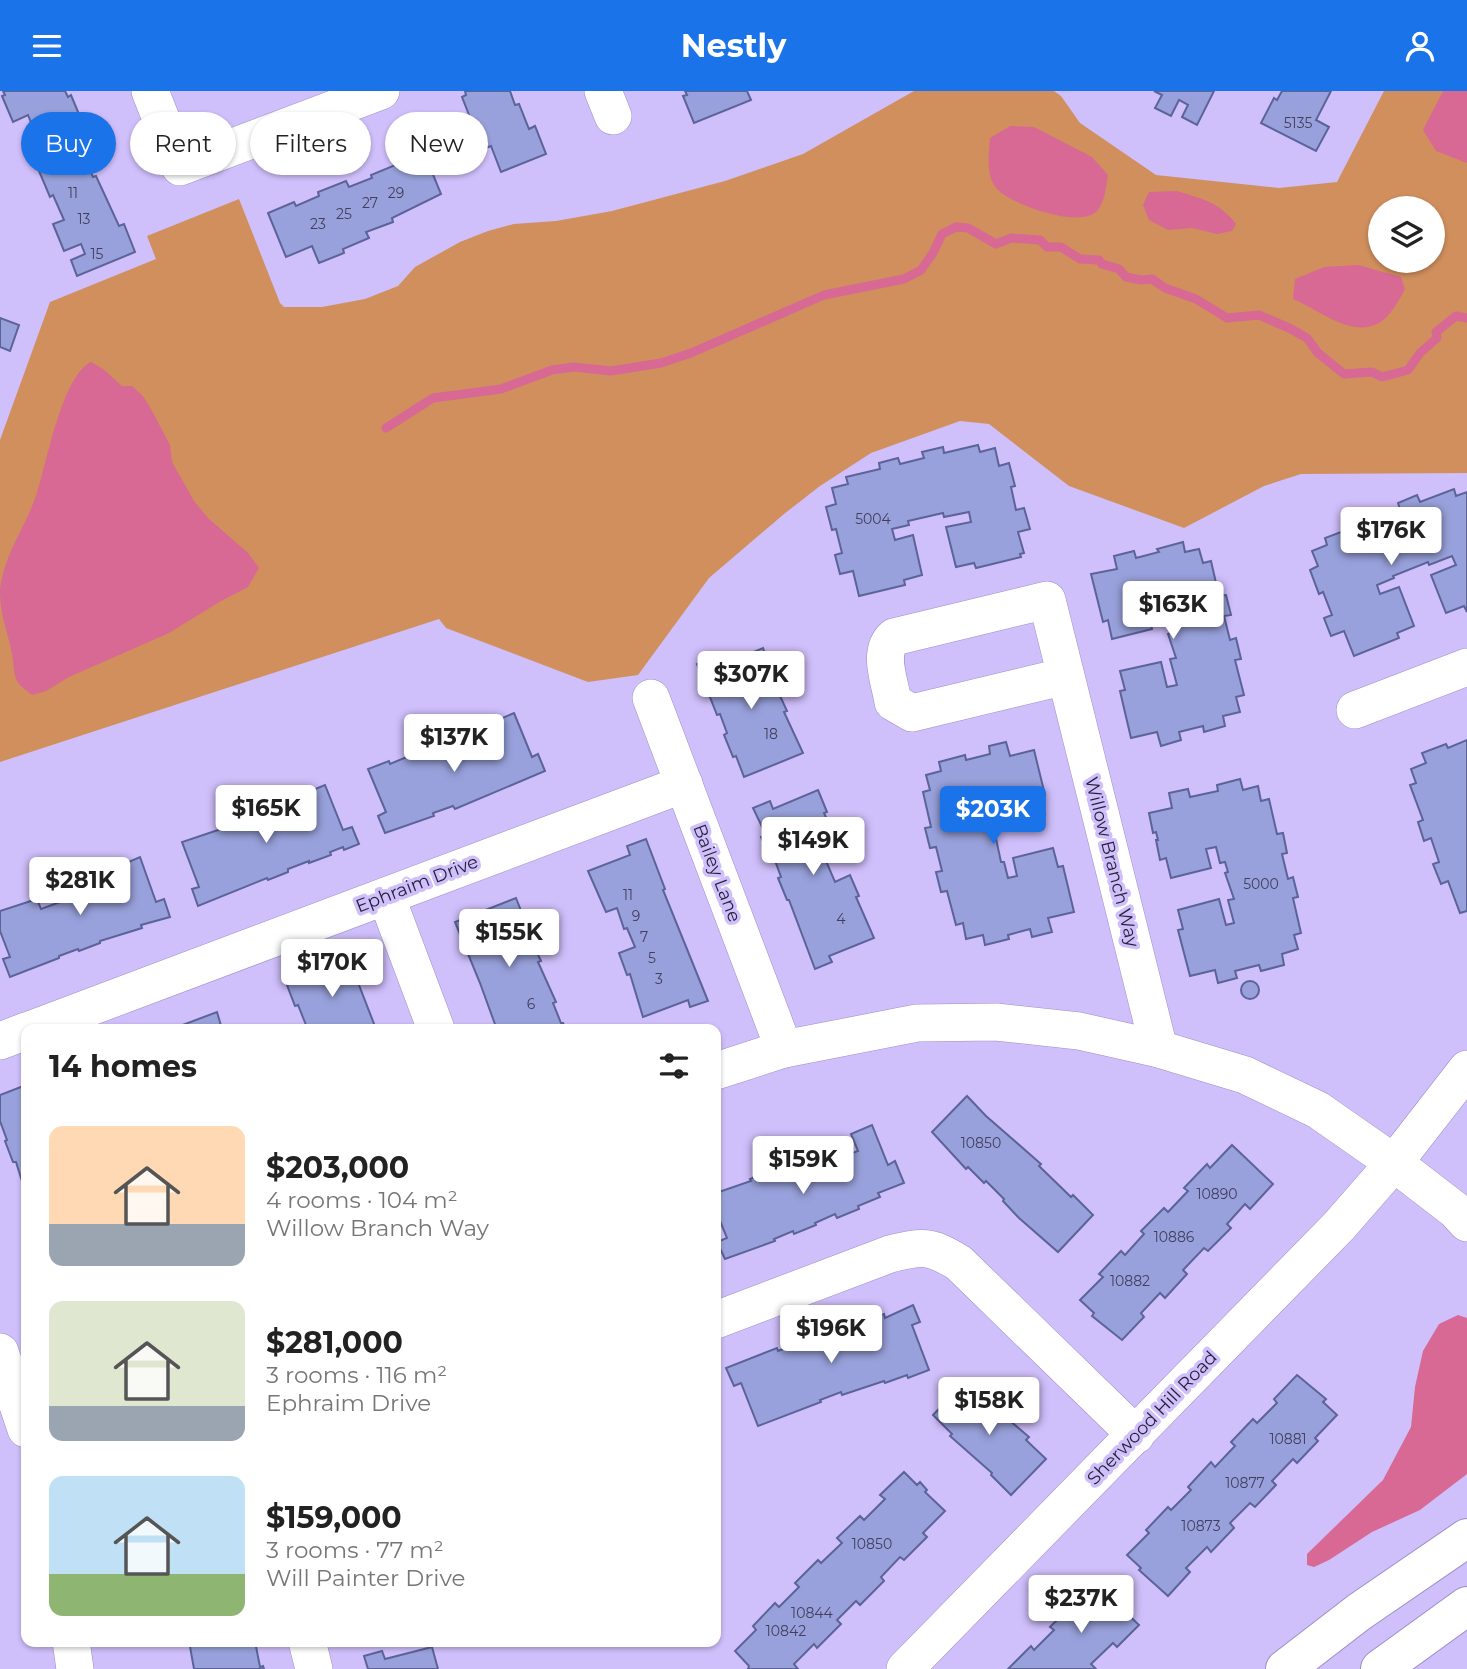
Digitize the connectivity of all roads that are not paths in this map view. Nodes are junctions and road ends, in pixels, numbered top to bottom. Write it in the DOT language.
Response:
graph roads {
  1 [pos="150,91"];
  2 [pos="381,91"];
  3 [pos="1467,667"];
  4 [pos="1066,676"];
  5 [pos="651,698"];
  6 [pos="1355,710"];
  7 [pos="684,784"];
  8 [pos="386,896"];
  9 [pos="85,1020"];
  10 [pos="61,1024"];
  11 [pos="434,1024"];
  12 [pos="21,1033"];
  13 [pos="0,1041"];
  14 [pos="784,1049"];
  15 [pos="1159,1049"];
  16 [pos="721,1069"];
  17 [pos="1467,1069"];
  18 [pos="1394,1163"];
  19 [pos="1467,1223"];
  20 [pos="721,1318"];
  21 [pos="21,1338"];
  22 [pos="0,1346"];
  23 [pos="0,1353"];
  24 [pos="21,1414"];
  25 [pos="1136,1435"];
  26 [pos="1467,1538"];
  27 [pos="1467,1606"];
  28 [pos="72,1647"];
  29 [pos="308,1647"];
  30 [pos="75,1669"];
  31 [pos="314,1669"];
  32 [pos="905,1669"];
  33 [pos="1285,1669"];
  34 [pos="1380,1669"];
  1 -- 2 [label="street"];
  3 -- 6 [label="street"];
  4 -- 4 [label="street, Willow Branch Way"];
  4 -- 15 [label="street, Willow Branch Way"];
  5 -- 7 [label="street, Bailey Lane"];
  7 -- 8 [label="street, Ephraim Drive"];
  7 -- 14 [label="street, Bailey Lane"];
  8 -- 9 [label="street, Ephraim Drive"];
  8 -- 11 [label="street"];
  9 -- 10 [label="street, Ephraim Drive"];
  12 -- 13 [label="street"];
  14 -- 15 [label="street"];
  14 -- 16 [label="street"];
  15 -- 18 [label="street"];
  17 -- 18 [label="street, Sherwood Hill Road"];
  18 -- 19 [label="street"];
  18 -- 25 [label="street, Sherwood Hill Road"];
  20 -- 25 [label="street"];
  21 -- 22 [label="street"];
  23 -- 24 [label="street"];
  25 -- 32 [label="street, Sherwood Hill Road"];
  26 -- 33 [label="main road"];
  27 -- 34 [label="main road"];
  28 -- 30 [label="street"];
  29 -- 31 [label="street"];
}
